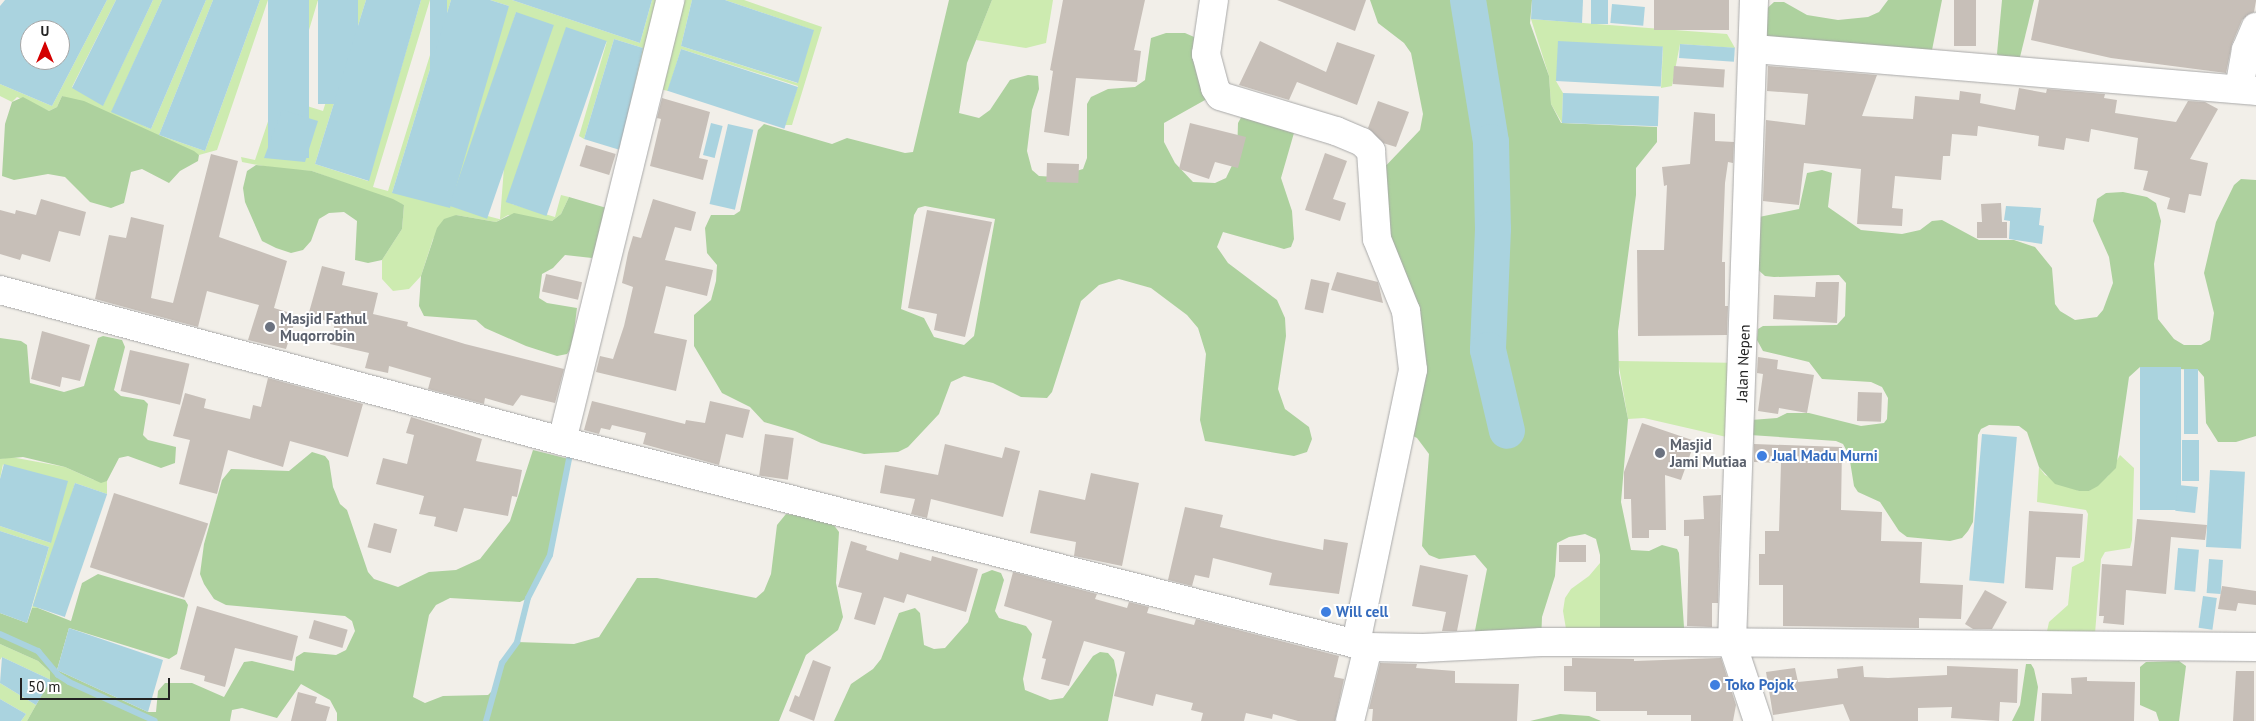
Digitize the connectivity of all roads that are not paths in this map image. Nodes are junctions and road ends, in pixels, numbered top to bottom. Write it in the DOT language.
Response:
graph roads {
  1 [pos="670,0"];
  2 [pos="1214,0"];
  3 [pos="1754,0"];
  4 [pos="2256,27"];
  5 [pos="1754,50"];
  6 [pos="2248,90"];
  7 [pos="0,290"];
  8 [pos="562,441"];
  9 [pos="1732,643"];
  10 [pos="1362,645"];
  11 [pos="2256,647"];
  12 [pos="1350,721"];
  13 [pos="1758,721"];
  1 -- 8 [label="street"];
  2 -- 10 [label="street"];
  3 -- 5 [label="street, Jalan Nepen"];
  4 -- 6 [label="street"];
  5 -- 6 [label="street"];
  5 -- 9 [label="street, Jalan Nepen"];
  7 -- 8 [label="street"];
  8 -- 10 [label="street"];
  9 -- 10 [label="street"];
  9 -- 11 [label="street"];
  9 -- 13 [label="street, Jalan Nepen"];
  10 -- 12 [label="street"];
}
